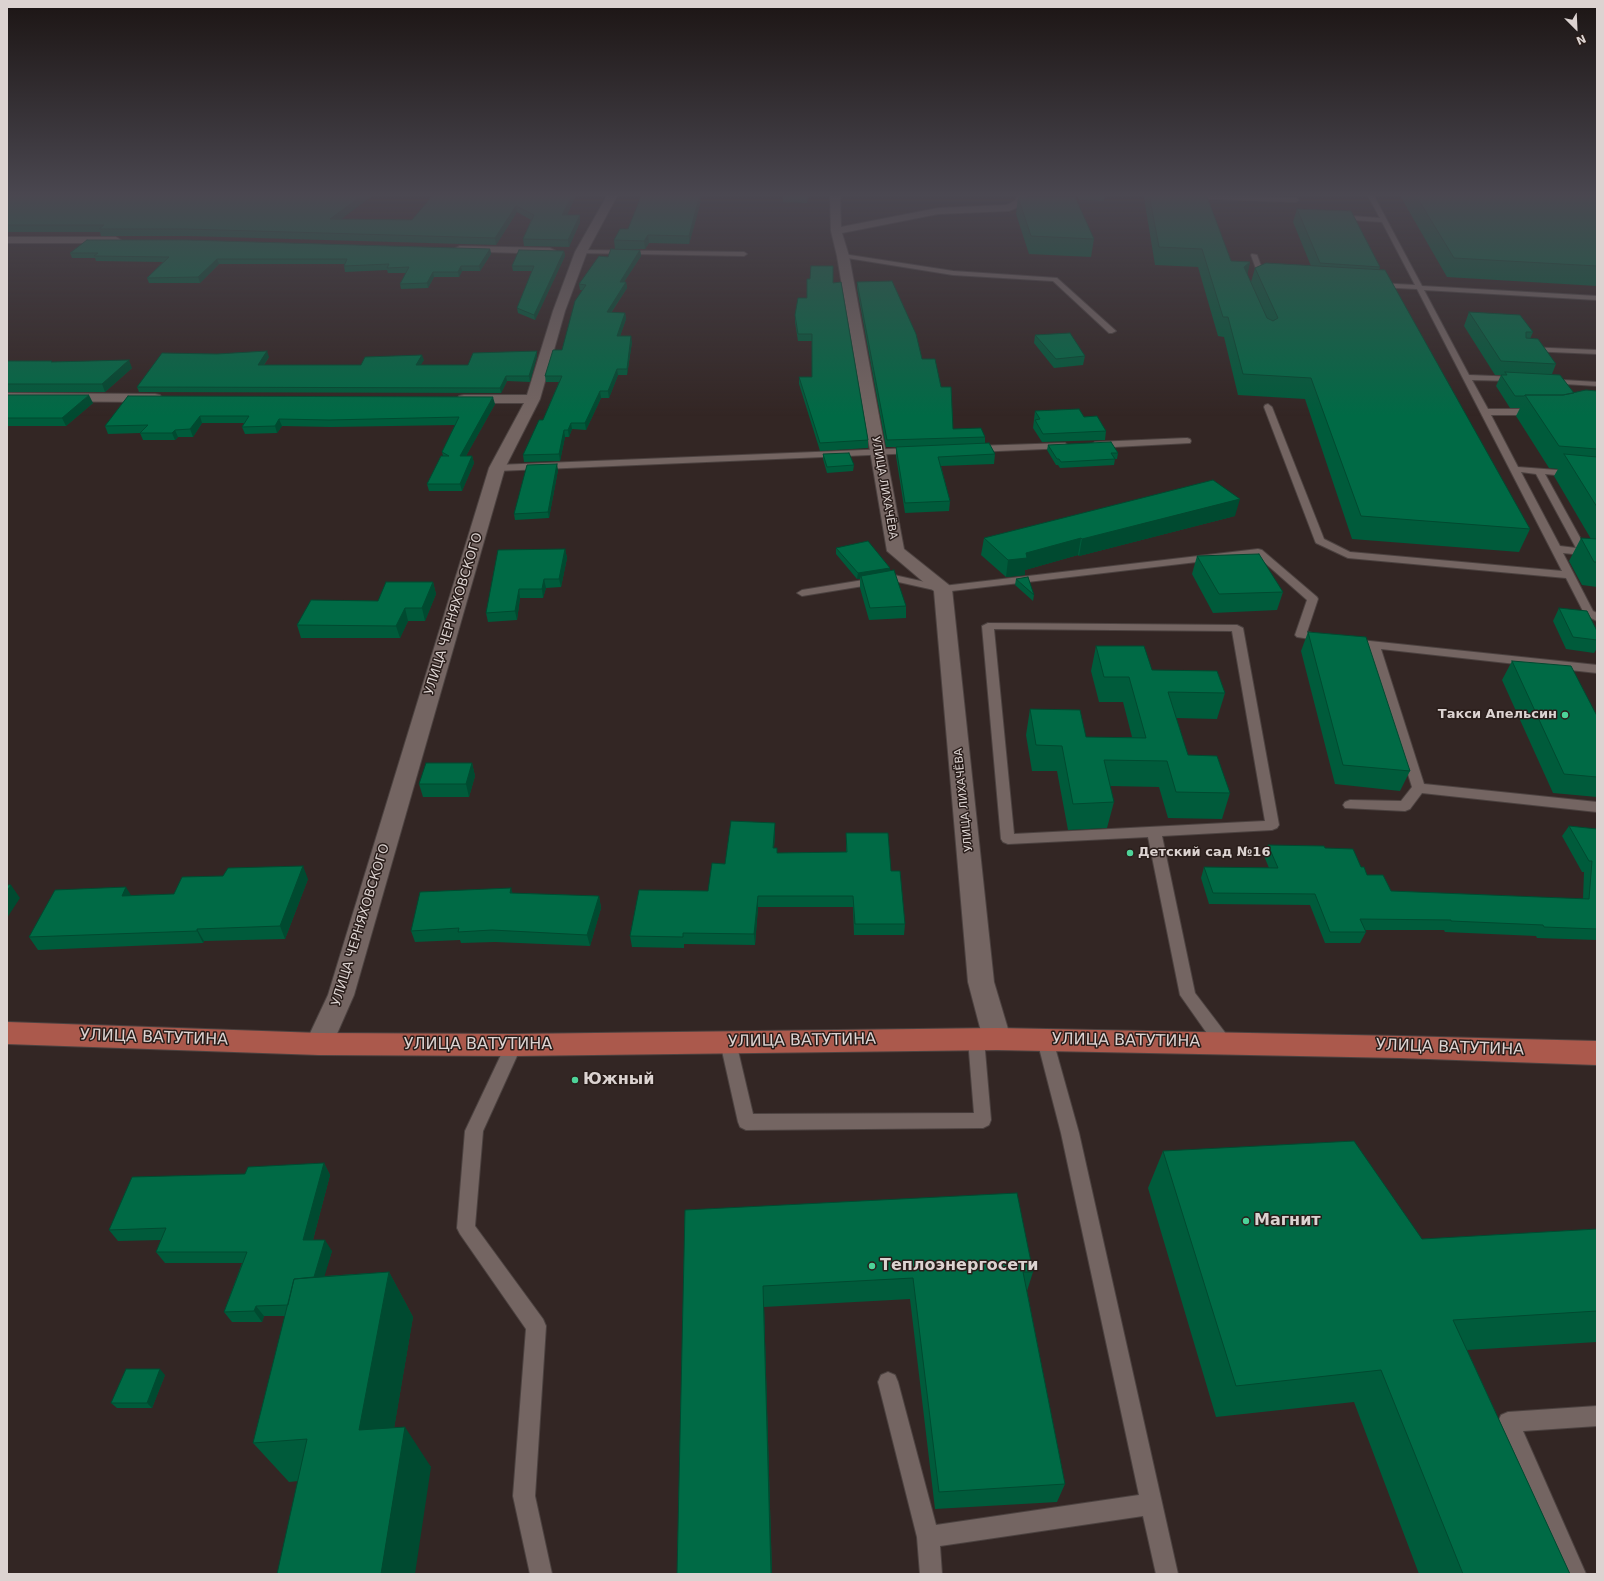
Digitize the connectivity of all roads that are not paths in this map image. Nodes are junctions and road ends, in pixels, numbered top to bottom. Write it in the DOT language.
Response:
graph roads {
  1 [pos="575,268"];
  2 [pos="844,268"];
  3 [pos="919,268"];
  4 [pos="1258,268"];
  5 [pos="1408,268"];
  6 [pos="1262,278"];
  7 [pos="1372,285"];
  8 [pos="1419,288"];
  9 [pos="1597,298"];
  10 [pos="1112,331"];
  11 [pos="1524,349"];
  12 [pos="1594,352"];
  13 [pos="1597,360"];
  14 [pos="1466,377"];
  15 [pos="1528,380"];
  16 [pos="1543,381"];
  17 [pos="1597,384"];
  18 [pos="7,397"];
  19 [pos="166,398"];
  20 [pos="453,399"];
  21 [pos="533,399"];
  22 [pos="1268,407"];
  23 [pos="1485,412"];
  24 [pos="1546,412"];
  25 [pos="1187,441"];
  26 [pos="965,449"];
  27 [pos="925,450"];
  28 [pos="877,452"];
  29 [pos="497,468"];
  30 [pos="1515,469"];
  31 [pos="1538,471"];
  32 [pos="1597,476"];
  33 [pos="1556,549"];
  34 [pos="1568,575"];
  35 [pos="943,589"];
  36 [pos="802,593"];
  37 [pos="1597,603"];
  38 [pos="1586,608"];
  39 [pos="1597,618"];
  40 [pos="1374,645"];
  41 [pos="1597,669"];
  42 [pos="1419,788"];
  43 [pos="1350,805"];
  44 [pos="1597,807"];
  45 [pos="1154,832"];
  46 [pos="7,1033"];
  47 [pos="987,1039"];
  48 [pos="1045,1040"];
  49 [pos="728,1042"];
  50 [pos="319,1044"];
  51 [pos="1224,1044"];
  52 [pos="514,1046"];
  53 [pos="1597,1052"];
  54 [pos="888,1382"];
  55 [pos="1597,1416"];
  56 [pos="1152,1504"];
  57 [pos="928,1537"];
  58 [pos="541,1574"];
  59 [pos="931,1574"];
  60 [pos="1167,1574"];
  61 [pos="1575,1574"];
  1 -- 21 [label="street, УЛИЦА ЧЕРНЯХОВСКОГО"];
  2 -- 28 [label="street, УЛИЦА ЛИХАЧЁВА"];
  3 -- 10 [label="lane"];
  4 -- 6 [label="lane"];
  5 -- 8 [label="lane"];
  7 -- 8 [label="lane"];
  8 -- 9 [label="lane"];
  8 -- 14 [label="lane"];
  11 -- 12 [label="lane"];
  12 -- 13 [label="lane"];
  14 -- 15 [label="lane"];
  14 -- 23 [label="lane"];
  16 -- 17 [label="lane"];
  18 -- 19 [label="street"];
  20 -- 21 [label="street"];
  21 -- 29 [label="street, УЛИЦА ЧЕРНЯХОВСКОГО"];
  22 -- 34 [label="lane"];
  23 -- 24 [label="lane"];
  23 -- 30 [label="lane"];
  25 -- 26 [label="lane"];
  27 -- 28 [label="lane"];
  28 -- 29 [label="lane"];
  28 -- 35 [label="street, УЛИЦА ЛИХАЧЁВА"];
  29 -- 50 [label="street, УЛИЦА ЧЕРНЯХОВСКОГО"];
  30 -- 31 [label="lane"];
  30 -- 33 [label="lane"];
  31 -- 32 [label="lane"];
  31 -- 33 [label="lane"];
  33 -- 34 [label="lane"];
  34 -- 38 [label="lane"];
  35 -- 36 [label="lane"];
  35 -- 40 [label="lane"];
  35 -- 47 [label="street, УЛИЦА ЛИХАЧЁВА"];
  37 -- 38 [label="lane"];
  38 -- 39 [label="lane"];
  40 -- 41 [label="lane"];
  40 -- 42 [label="lane"];
  42 -- 43 [label="lane"];
  42 -- 44 [label="lane"];
  45 -- 45 [label="lane"];
  45 -- 51 [label="lane"];
  46 -- 50 [label="main road, УЛИЦА ВАТУТИНА"];
  47 -- 48 [label="main road, УЛИЦА ВАТУТИНА"];
  47 -- 49 [label="main road, УЛИЦА ВАТУТИНА"];
  47 -- 49 [label="lane"];
  48 -- 51 [label="main road, УЛИЦА ВАТУТИНА"];
  48 -- 56 [label="lane"];
  49 -- 52 [label="main road, УЛИЦА ВАТУТИНА"];
  50 -- 52 [label="main road, УЛИЦА ВАТУТИНА"];
  51 -- 53 [label="main road, УЛИЦА ВАТУТИНА"];
  52 -- 58 [label="lane"];
  54 -- 57 [label="lane"];
  55 -- 61 [label="lane"];
  56 -- 57 [label="lane"];
  56 -- 60 [label="lane"];
  57 -- 59 [label="lane"];
}
